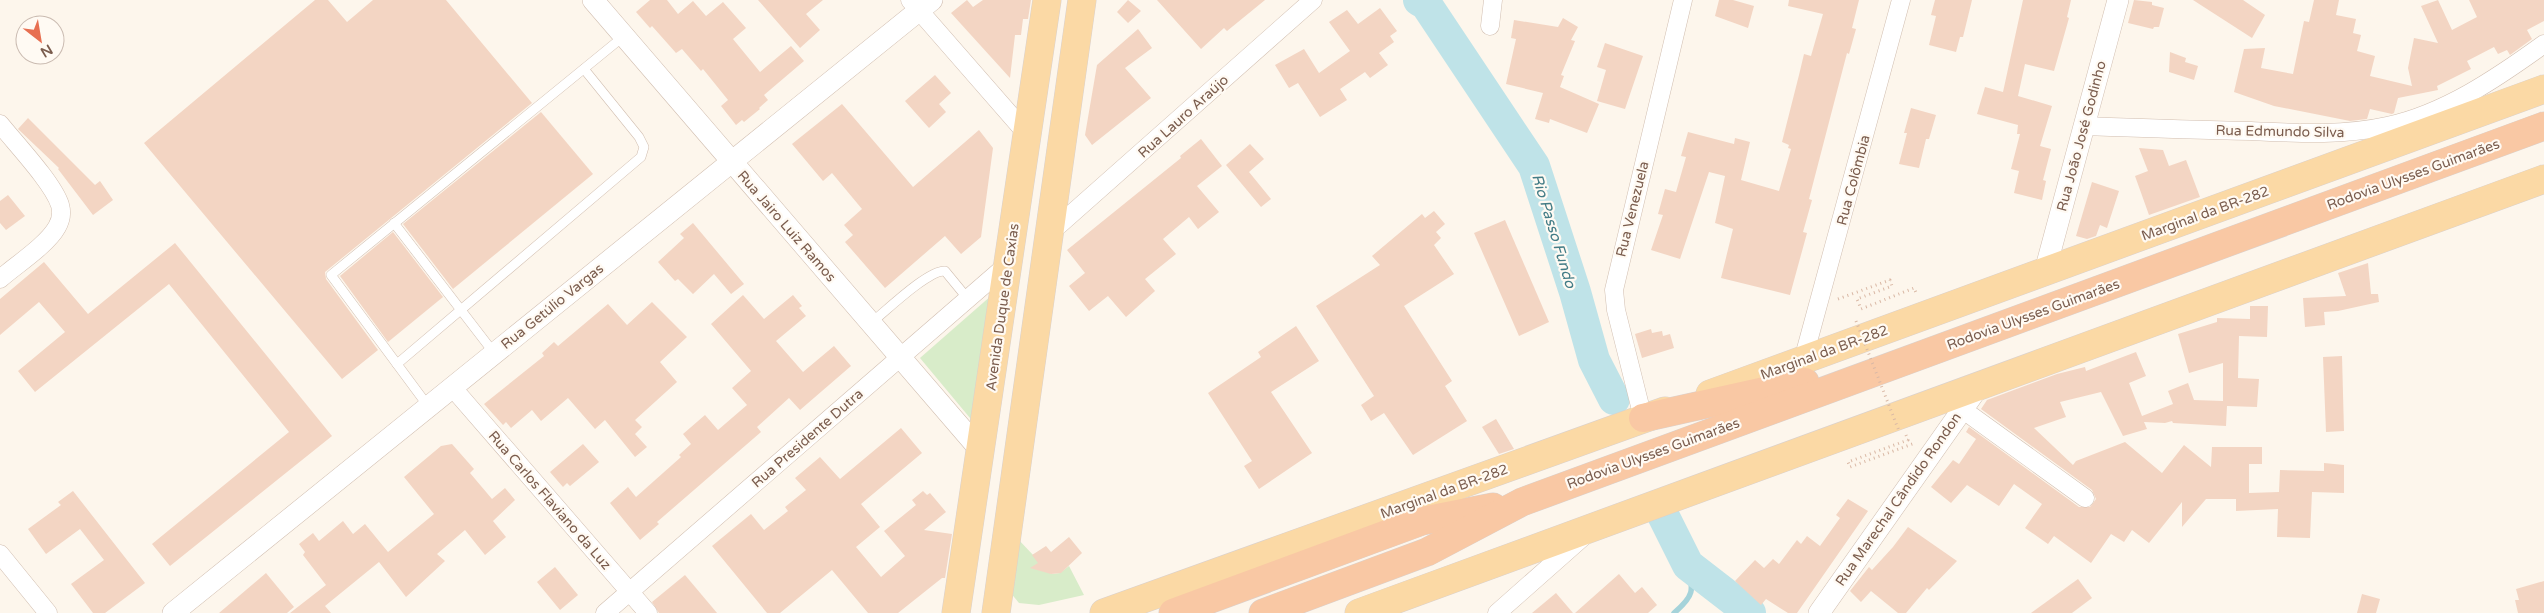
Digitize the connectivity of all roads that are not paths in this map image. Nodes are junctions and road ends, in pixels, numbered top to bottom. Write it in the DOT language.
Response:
graph roads {
  1 [pos="593,0"];
  2 [pos="1047,0"];
  3 [pos="1082,0"];
  4 [pos="1313,0"];
  5 [pos="1493,0"];
  6 [pos="1683,0"];
  7 [pos="1900,0"];
  8 [pos="2118,0"];
  9 [pos="920,3"];
  10 [pos="1490,26"];
  11 [pos="624,36"];
  12 [pos="2544,44"];
  13 [pos="584,69"];
  14 [pos="2544,89"];
  15 [pos="0,124"];
  16 [pos="2084,126"];
  17 [pos="2544,126"];
  18 [pos="1027,134"];
  19 [pos="732,161"];
  20 [pos="2544,179"];
  21 [pos="394,223"];
  22 [pos="1050,228"];
  23 [pos="1008,264"];
  24 [pos="2045,271"];
  25 [pos="0,279"];
  26 [pos="968,299"];
  27 [pos="462,310"];
  28 [pos="871,323"];
  29 [pos="494,353"];
  30 [pos="900,357"];
  31 [pos="1911,358"];
  32 [pos="1803,360"];
  33 [pos="397,364"];
  34 [pos="1979,386"];
  35 [pos="452,387"];
  36 [pos="428,406"];
  37 [pos="1962,409"];
  38 [pos="1643,418"];
  39 [pos="981,451"];
  40 [pos="2085,498"];
  41 [pos="1522,502"];
  42 [pos="1594,527"];
  43 [pos="0,554"];
  44 [pos="630,592"];
  45 [pos="48,613"];
  46 [pos="173,613"];
  47 [pos="605,613"];
  48 [pos="648,613"];
  49 [pos="956,613"];
  50 [pos="996,613"];
  51 [pos="1104,613"];
  52 [pos="1173,613"];
  53 [pos="1263,613"];
  54 [pos="1359,613"];
  55 [pos="1497,613"];
  56 [pos="1819,613"];
  1 -- 11 [label="street, Rua Jairo Luiz Ramos"];
  2 -- 18 [label="main road, Avenida Duque de Caxias"];
  3 -- 22 [label="main road"];
  4 -- 22 [label="street, Rua Lauro Araújo"];
  5 -- 10 [label="street"];
  6 -- 38 [label="street, Rua Venezuela"];
  7 -- 32 [label="street, Rua Colômbia"];
  8 -- 16 [label="street, Rua João José Godinho"];
  9 -- 18 [label="street"];
  9 -- 19 [label="street, Rua Getúlio Vargas"];
  11 -- 13 [label="lane"];
  11 -- 19 [label="street, Rua Jairo Luiz Ramos"];
  12 -- 16 [label="street, Rua Edmundo Silva"];
  13 -- 21 [label="lane"];
  13 -- 27 [label="lane"];
  14 -- 24 [label="main road, Marginal da BR-282"];
  15 -- 25 [label="street"];
  16 -- 24 [label="street, Rua João José Godinho"];
  17 -- 31 [label="highway, Rodovia Ulysses Guimarães"];
  18 -- 23 [label="main road, Avenida Duque de Caxias"];
  19 -- 28 [label="street, Rua Jairo Luiz Ramos"];
  19 -- 29 [label="street, Rua Getúlio Vargas"];
  20 -- 34 [label="main road"];
  21 -- 27 [label="lane"];
  21 -- 33 [label="lane"];
  22 -- 50 [label="main road"];
  23 -- 26 [label="street, Rua Presidente Dutra"];
  23 -- 39 [label="main road, Avenida Duque de Caxias"];
  24 -- 32 [label="main road, Marginal da BR-282"];
  26 -- 28 [label="lane"];
  26 -- 30 [label="street, Rua Presidente Dutra"];
  27 -- 29 [label="lane"];
  27 -- 33 [label="lane"];
  28 -- 30 [label="street, Rua Jairo Luiz Ramos"];
  29 -- 35 [label="street, Rua Getúlio Vargas"];
  30 -- 39 [label="street, Rua Jairo Luiz Ramos"];
  30 -- 44 [label="street, Rua Presidente Dutra"];
  31 -- 38 [label="highway"];
  31 -- 41 [label="highway, Rodovia Ulysses Guimarães"];
  32 -- 38 [label="main road, Marginal da BR-282"];
  33 -- 36 [label="lane"];
  34 -- 37 [label="street, Rua Marechal Cândido Rondon"];
  34 -- 42 [label="main road"];
  35 -- 36 [label="street, Rua Getúlio Vargas"];
  35 -- 44 [label="street, Rua Carlos Flaviano da Luz"];
  36 -- 46 [label="street, Rua Getúlio Vargas"];
  37 -- 40 [label="street"];
  37 -- 56 [label="street, Rua Marechal Cândido Rondon"];
  38 -- 51 [label="main road, Marginal da BR-282"];
  39 -- 49 [label="main road, Avenida Duque de Caxias"];
  41 -- 52 [label="highway, Rodovia Ulysses Guimarães"];
  41 -- 53 [label="highway, Rodovia Ulysses Guimarães"];
  42 -- 54 [label="main road"];
  42 -- 55 [label="street"];
  43 -- 45 [label="street"];
  44 -- 47 [label="street, Rua Presidente Dutra"];
  44 -- 48 [label="street, Rua Carlos Flaviano da Luz"];
}
